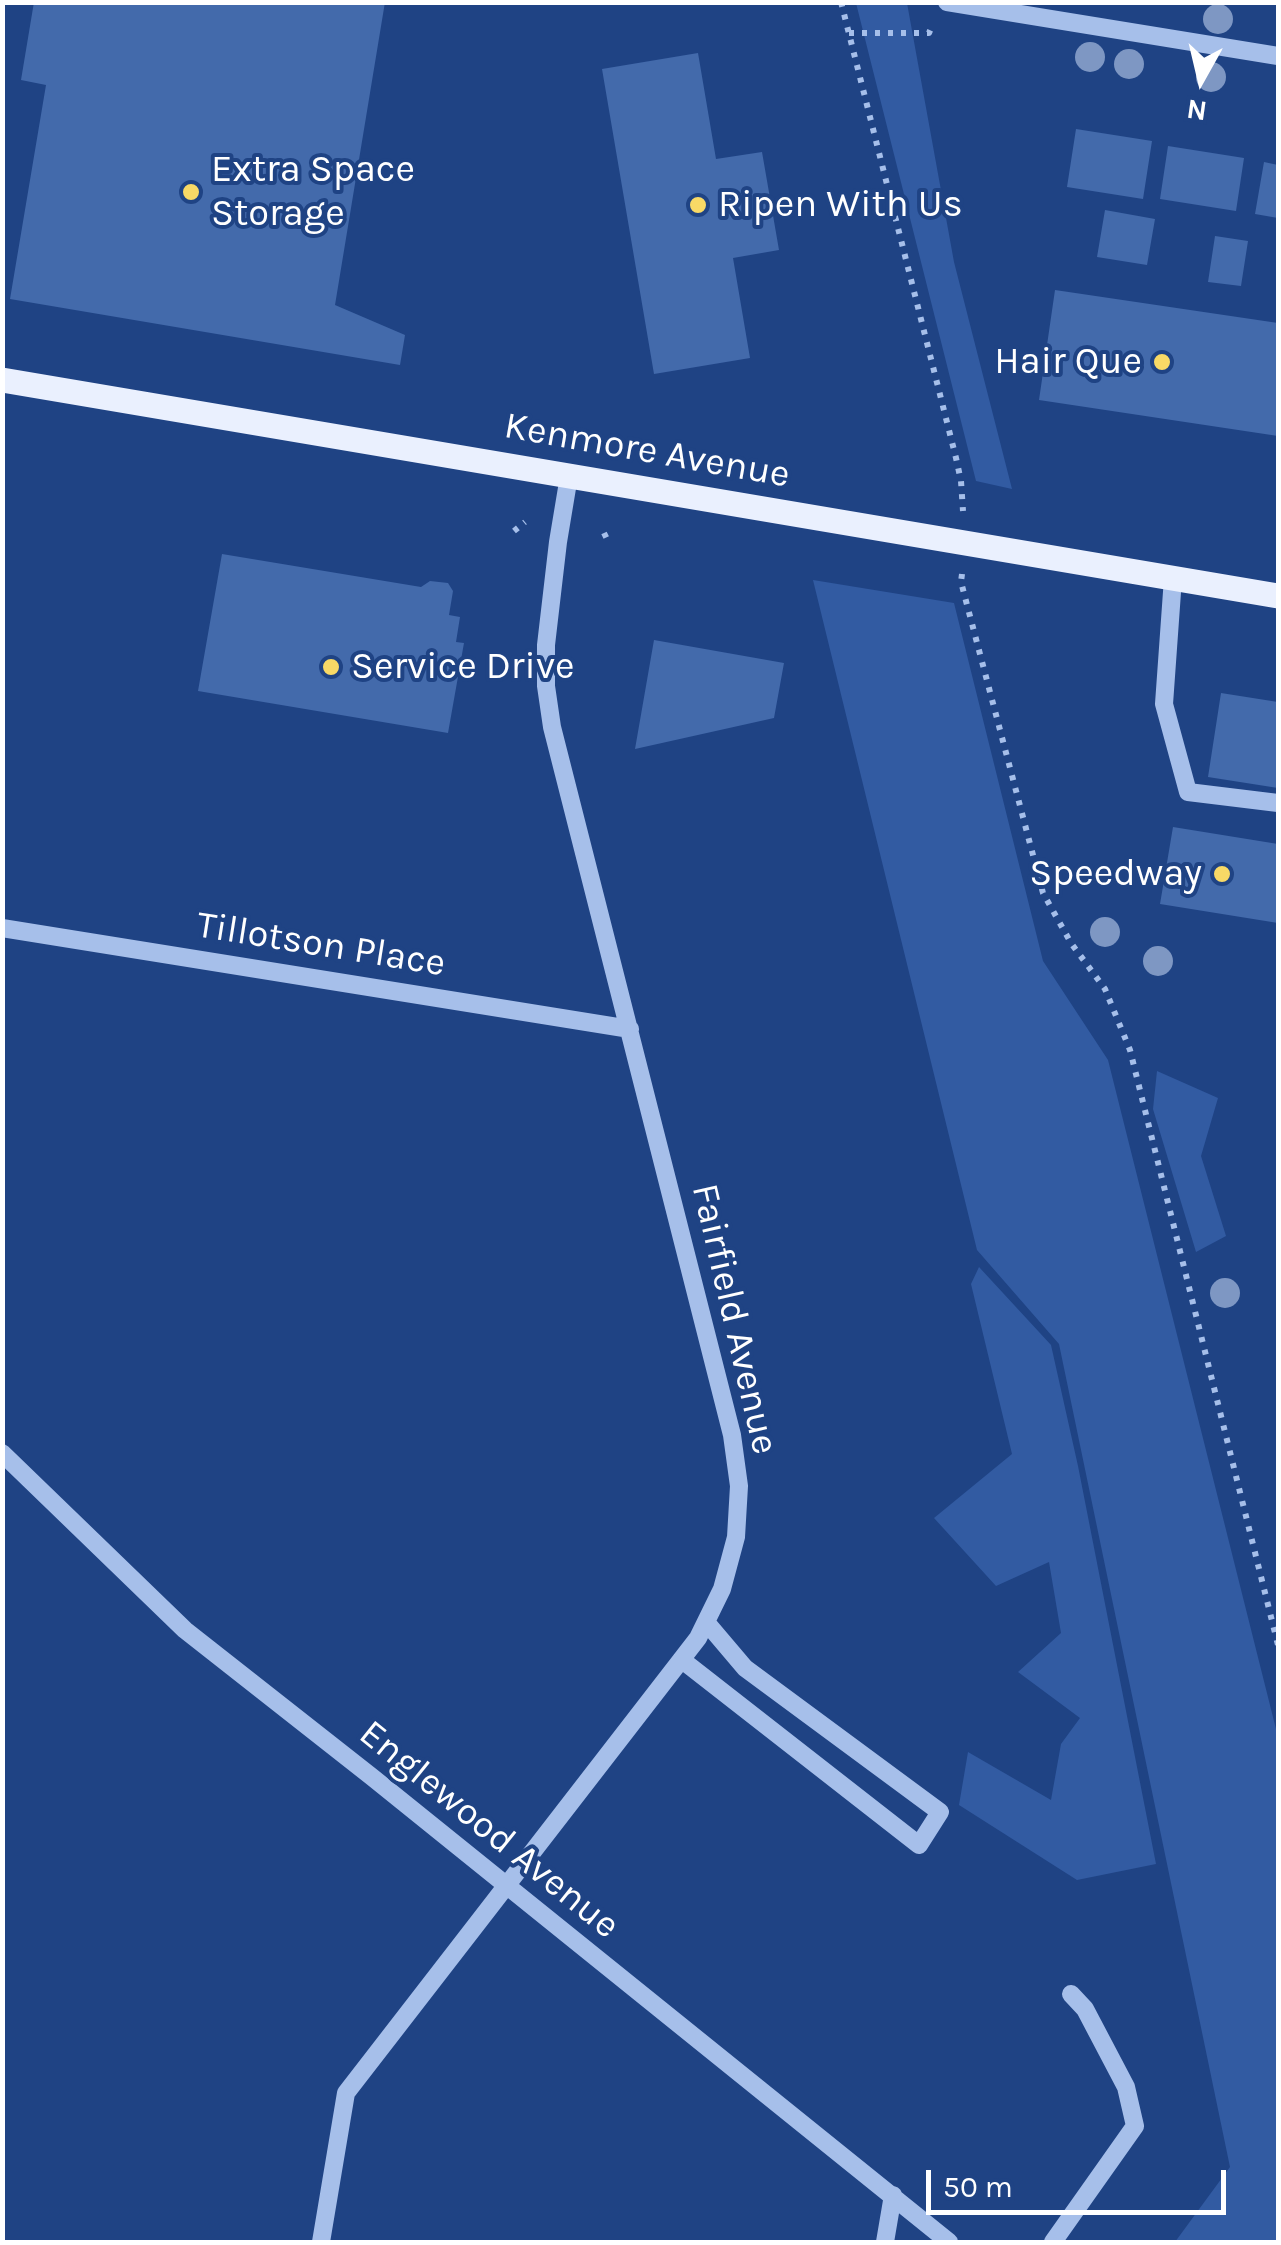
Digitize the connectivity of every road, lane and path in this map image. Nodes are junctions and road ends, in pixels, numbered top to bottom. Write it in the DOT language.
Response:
graph roads {
  1 [pos="841,2"];
  2 [pos="947,2"];
  3 [pos="932,26"];
  4 [pos="848,33"];
  5 [pos="1278,56"];
  6 [pos="2,380"];
  7 [pos="569,476"];
  8 [pos="964,500"];
  9 [pos="525,522"];
  10 [pos="514,531"];
  11 [pos="1173,578"];
  12 [pos="962,582"];
  13 [pos="1278,596"];
  14 [pos="1278,803"];
  15 [pos="2,928"];
  16 [pos="630,1029"];
  17 [pos="2,1453"];
  18 [pos="706,1622"];
  19 [pos="1278,1645"];
  20 [pos="682,1660"];
  21 [pos="507,1887"];
  22 [pos="1071,1994"];
  23 [pos="892,2195"];
  24 [pos="321,2242"];
  25 [pos="885,2242"];
  26 [pos="949,2242"];
  27 [pos="1054,2242"];
  1 -- 4 [label="path"];
  2 -- 5 [label="street"];
  3 -- 4 [label="path"];
  4 -- 8 [label="path"];
  6 -- 7 [label="main road, Kenmore Avenue"];
  7 -- 11 [label="main road, Kenmore Avenue"];
  7 -- 16 [label="street, Fairfield Avenue"];
  9 -- 10 [label="path"];
  11 -- 13 [label="main road, Kenmore Avenue"];
  11 -- 14 [label="street"];
  12 -- 19 [label="path"];
  15 -- 16 [label="street, Tillotson Place"];
  16 -- 18 [label="street, Fairfield Avenue"];
  17 -- 21 [label="street, Englewood Avenue"];
  18 -- 20 [label="street, Fairfield Avenue"];
  18 -- 20 [label="street"];
  20 -- 21 [label="street, Fairfield Avenue"];
  21 -- 23 [label="street, Englewood Avenue"];
  21 -- 24 [label="street, Fairfield Avenue"];
  22 -- 27 [label="street"];
  23 -- 25 [label="street"];
  23 -- 26 [label="street, Englewood Avenue"];
}
